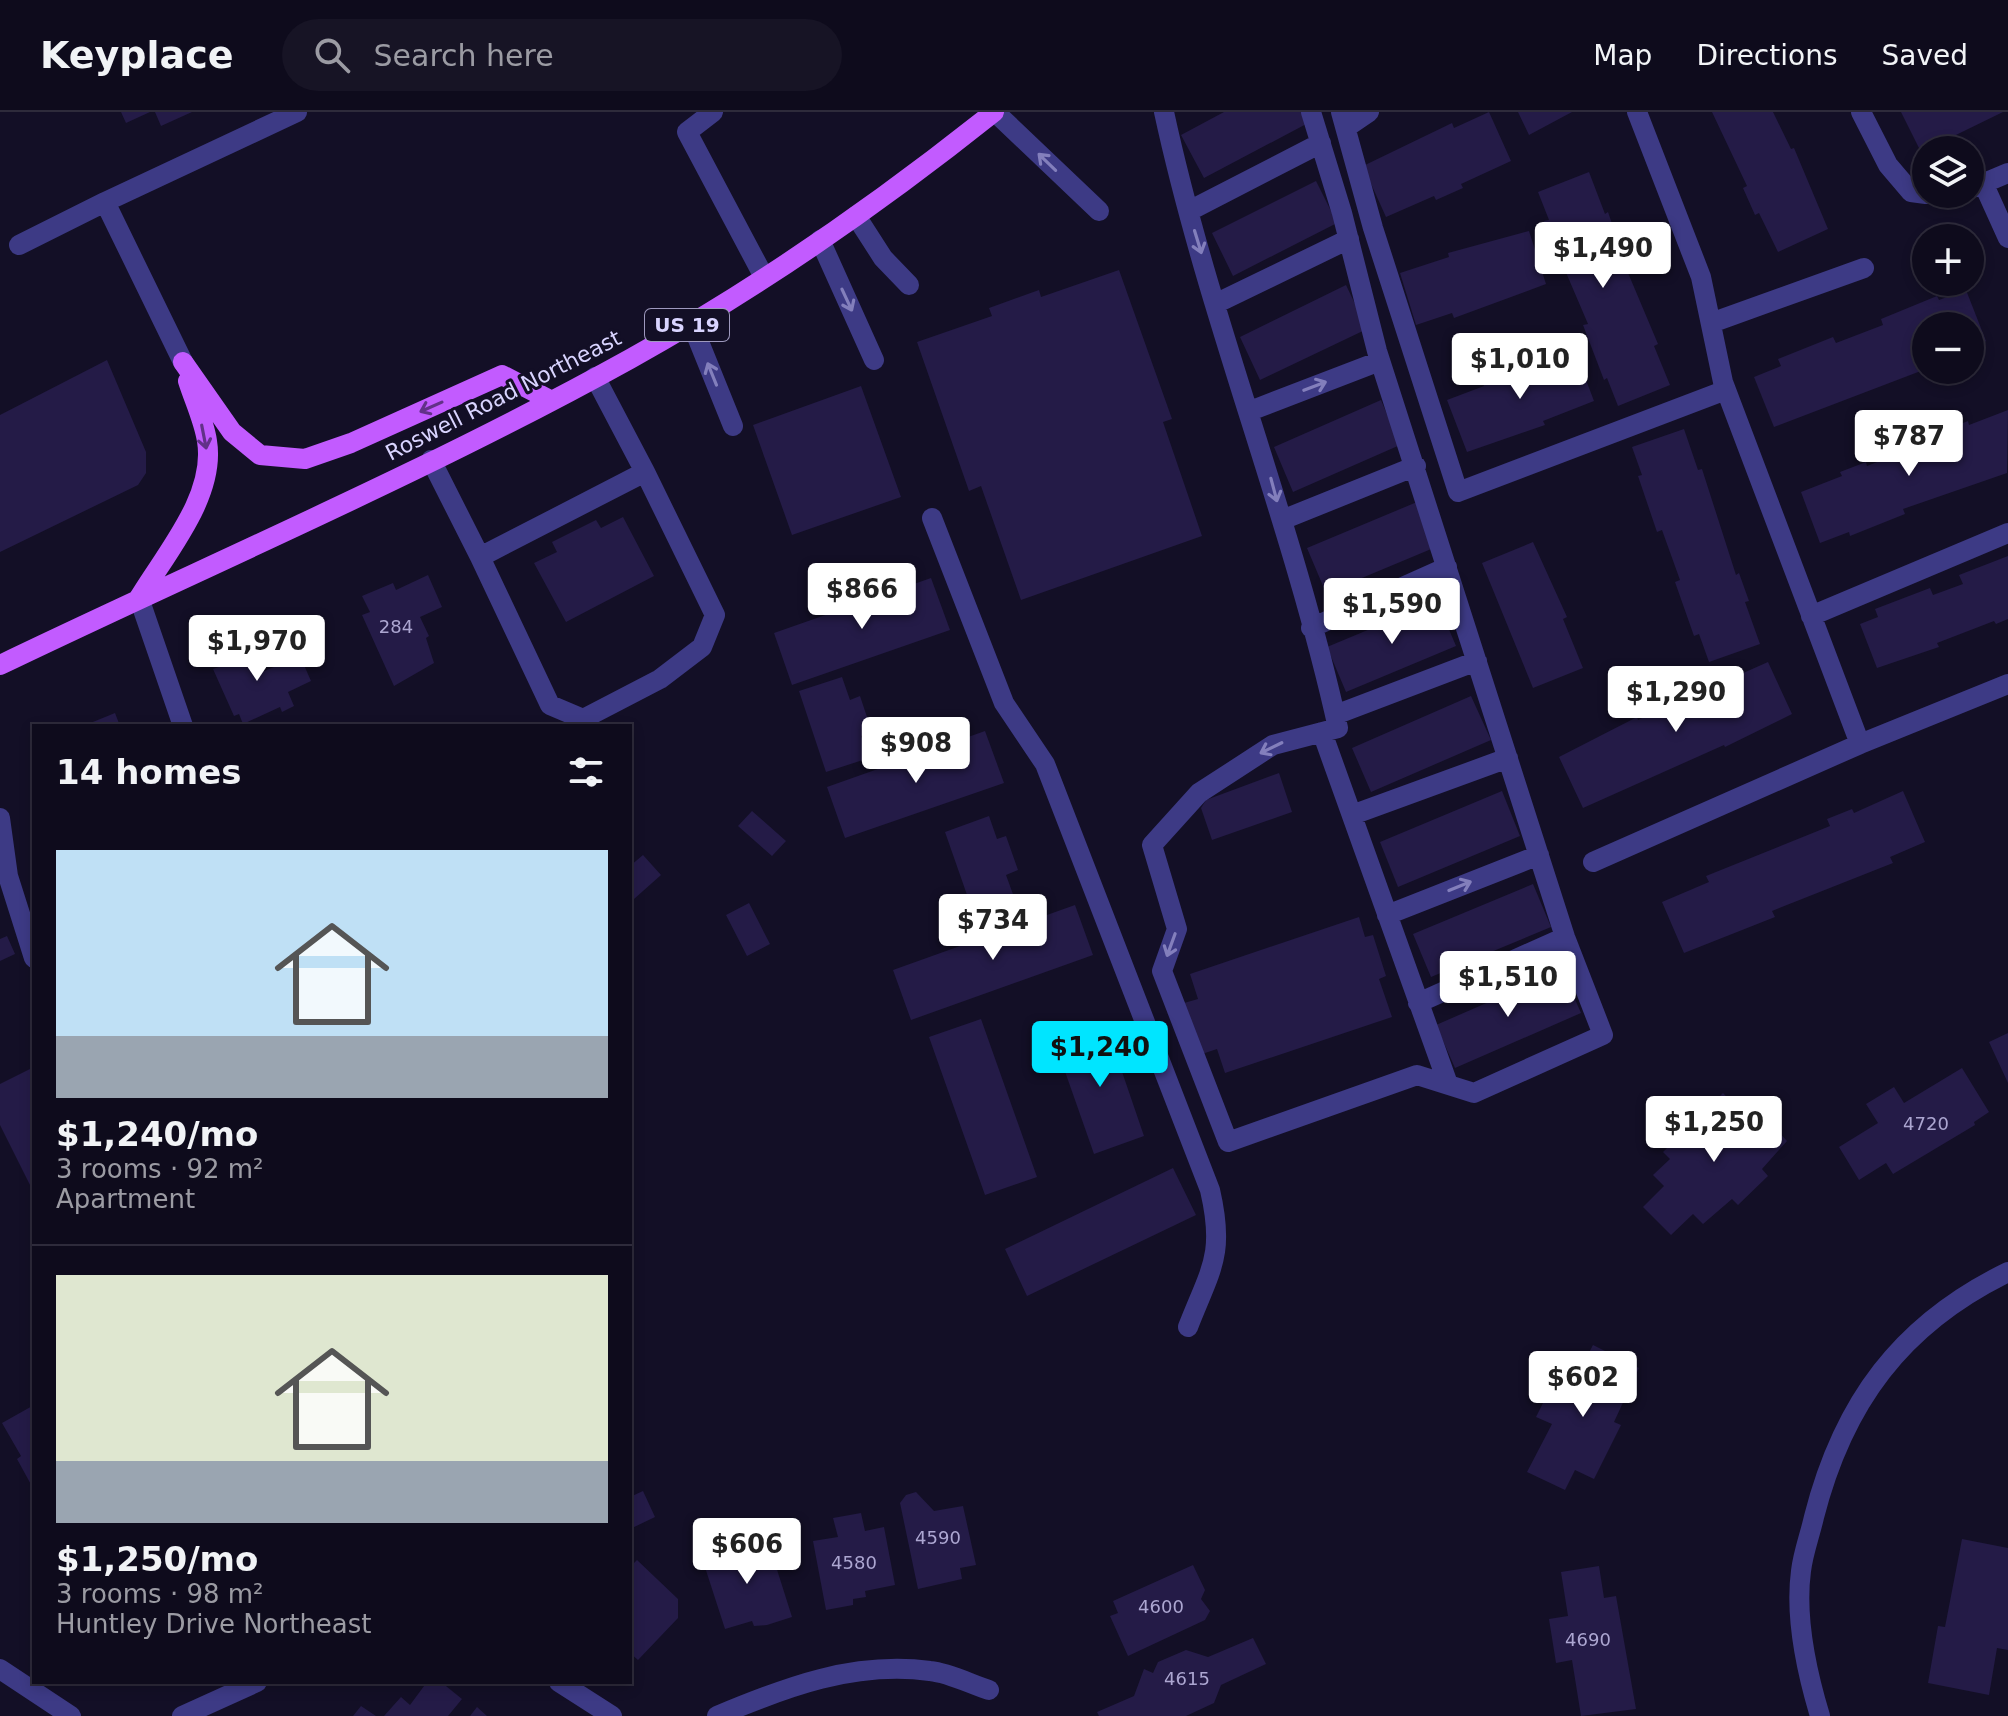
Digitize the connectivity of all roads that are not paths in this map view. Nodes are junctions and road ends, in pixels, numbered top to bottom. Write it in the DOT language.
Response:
graph roads {
  1 [pos="297,112"];
  2 [pos="713,112"];
  3 [pos="995,112"];
  4 [pos="1164,112"];
  5 [pos="1311,112"];
  6 [pos="1369,112"];
  7 [pos="1637,112"];
  8 [pos="1861,112"];
  9 [pos="1344,119"];
  10 [pos="1321,143"];
  11 [pos="2008,173"];
  12 [pos="1984,184"];
  13 [pos="1912,192"];
  14 [pos="1984,199"];
  15 [pos="105,202"];
  16 [pos="1099,211"];
  17 [pos="1189,211"];
  18 [pos="856,216"];
  19 [pos="2008,238"];
  20 [pos="1349,239"];
  21 [pos="820,240"];
  22 [pos="19,245"];
  23 [pos="1864,268"];
  24 [pos="764,277"];
  25 [pos="909,285"];
  26 [pos="1217,303"];
  27 [pos="691,322"];
  28 [pos="1711,323"];
  29 [pos="874,360"];
  30 [pos="1380,361"];
  31 [pos="183,362"];
  32 [pos="595,377"];
  33 [pos="1726,390"];
  34 [pos="552,401"];
  35 [pos="1250,411"];
  36 [pos="733,426"];
  37 [pos="431,460"];
  38 [pos="1416,466"];
  39 [pos="645,472"];
  40 [pos="932,518"];
  41 [pos="1282,520"];
  42 [pos="2008,533"];
  43 [pos="480,557"];
  44 [pos="1447,567"];
  45 [pos="139,598"];
  46 [pos="1811,616"];
  47 [pos="1311,628"];
  48 [pos="1477,661"];
  49 [pos="0,665"];
  50 [pos="2008,684"];
  51 [pos="1329,723"];
  52 [pos="182,724"];
  53 [pos="1860,744"];
  54 [pos="1508,758"];
  55 [pos="1352,815"];
  56 [pos="0,818"];
  57 [pos="1539,855"];
  58 [pos="1593,862"];
  59 [pos="1387,915"];
  60 [pos="1565,937"];
  61 [pos="32,952"];
  62 [pos="1418,1003"];
  63 [pos="1448,1084"];
  64 [pos="2008,1272"];
  65 [pos="1188,1327"];
  66 [pos="0,1669"];
  67 [pos="253,1684"];
  68 [pos="562,1684"];
  69 [pos="989,1690"];
  70 [pos="71,1716"];
  71 [pos="182,1716"];
  72 [pos="612,1716"];
  73 [pos="717,1716"];
  74 [pos="1820,1716"];
  1 -- 15 [label="street"];
  2 -- 24 [label="street"];
  16 -- 3 [label="street, one-way"];
  3 -- 18 [label="main road, Roswell Road Northeast / US 19"];
  4 -- 17 [label="street"];
  5 -- 10 [label="street"];
  6 -- 9 [label="street"];
  7 -- 28 [label="street"];
  8 -- 13 [label="street"];
  9 -- 33 [label="street"];
  10 -- 17 [label="street"];
  10 -- 20 [label="street"];
  11 -- 12 [label="street"];
  14 -- 19 [label="street"];
  15 -- 22 [label="street"];
  15 -- 31 [label="street"];
  17 -- 26 [label="street, one-way"];
  18 -- 21 [label="main road, Roswell Road Northeast / US 19"];
  18 -- 25 [label="street"];
  20 -- 26 [label="street"];
  20 -- 30 [label="street"];
  21 -- 24 [label="main road, Roswell Road Northeast / US 19"];
  21 -- 29 [label="street, one-way"];
  23 -- 28 [label="street"];
  24 -- 27 [label="main road, Roswell Road Northeast / US 19"];
  26 -- 35 [label="street"];
  27 -- 32 [label="main road, Roswell Road Northeast / US 19"];
  36 -- 27 [label="street, one-way"];
  28 -- 33 [label="street"];
  35 -- 30 [label="street, one-way"];
  30 -- 38 [label="street"];
  34 -- 31 [label="main road, one-way"];
  31 -- 45 [label="main road, one-way"];
  32 -- 34 [label="main road, Roswell Road Northeast / US 19"];
  32 -- 39 [label="street"];
  33 -- 46 [label="street"];
  34 -- 37 [label="main road, Roswell Road Northeast / US 19"];
  35 -- 41 [label="street, one-way"];
  37 -- 43 [label="street"];
  37 -- 45 [label="main road, Roswell Road Northeast / US 19"];
  38 -- 41 [label="street"];
  38 -- 44 [label="street"];
  39 -- 43 [label="street"];
  39 -- 43 [label="street"];
  40 -- 65 [label="street"];
  41 -- 47 [label="street"];
  42 -- 46 [label="street"];
  44 -- 47 [label="street"];
  44 -- 48 [label="street"];
  45 -- 49 [label="main road, Roswell Road Northeast / US 19"];
  45 -- 52 [label="street"];
  46 -- 53 [label="street"];
  47 -- 51 [label="street"];
  48 -- 51 [label="street"];
  48 -- 54 [label="street"];
  50 -- 53 [label="street"];
  51 -- 55 [label="street"];
  51 -- 63 [label="street, one-way"];
  53 -- 58 [label="street"];
  54 -- 55 [label="street"];
  54 -- 57 [label="street"];
  55 -- 59 [label="street"];
  56 -- 61 [label="street"];
  59 -- 57 [label="street, one-way"];
  57 -- 60 [label="street"];
  59 -- 62 [label="street"];
  60 -- 62 [label="street"];
  60 -- 63 [label="street"];
  62 -- 63 [label="street"];
  64 -- 74 [label="street"];
  66 -- 70 [label="street"];
  67 -- 71 [label="street"];
  68 -- 72 [label="street"];
  69 -- 73 [label="street"];
}
